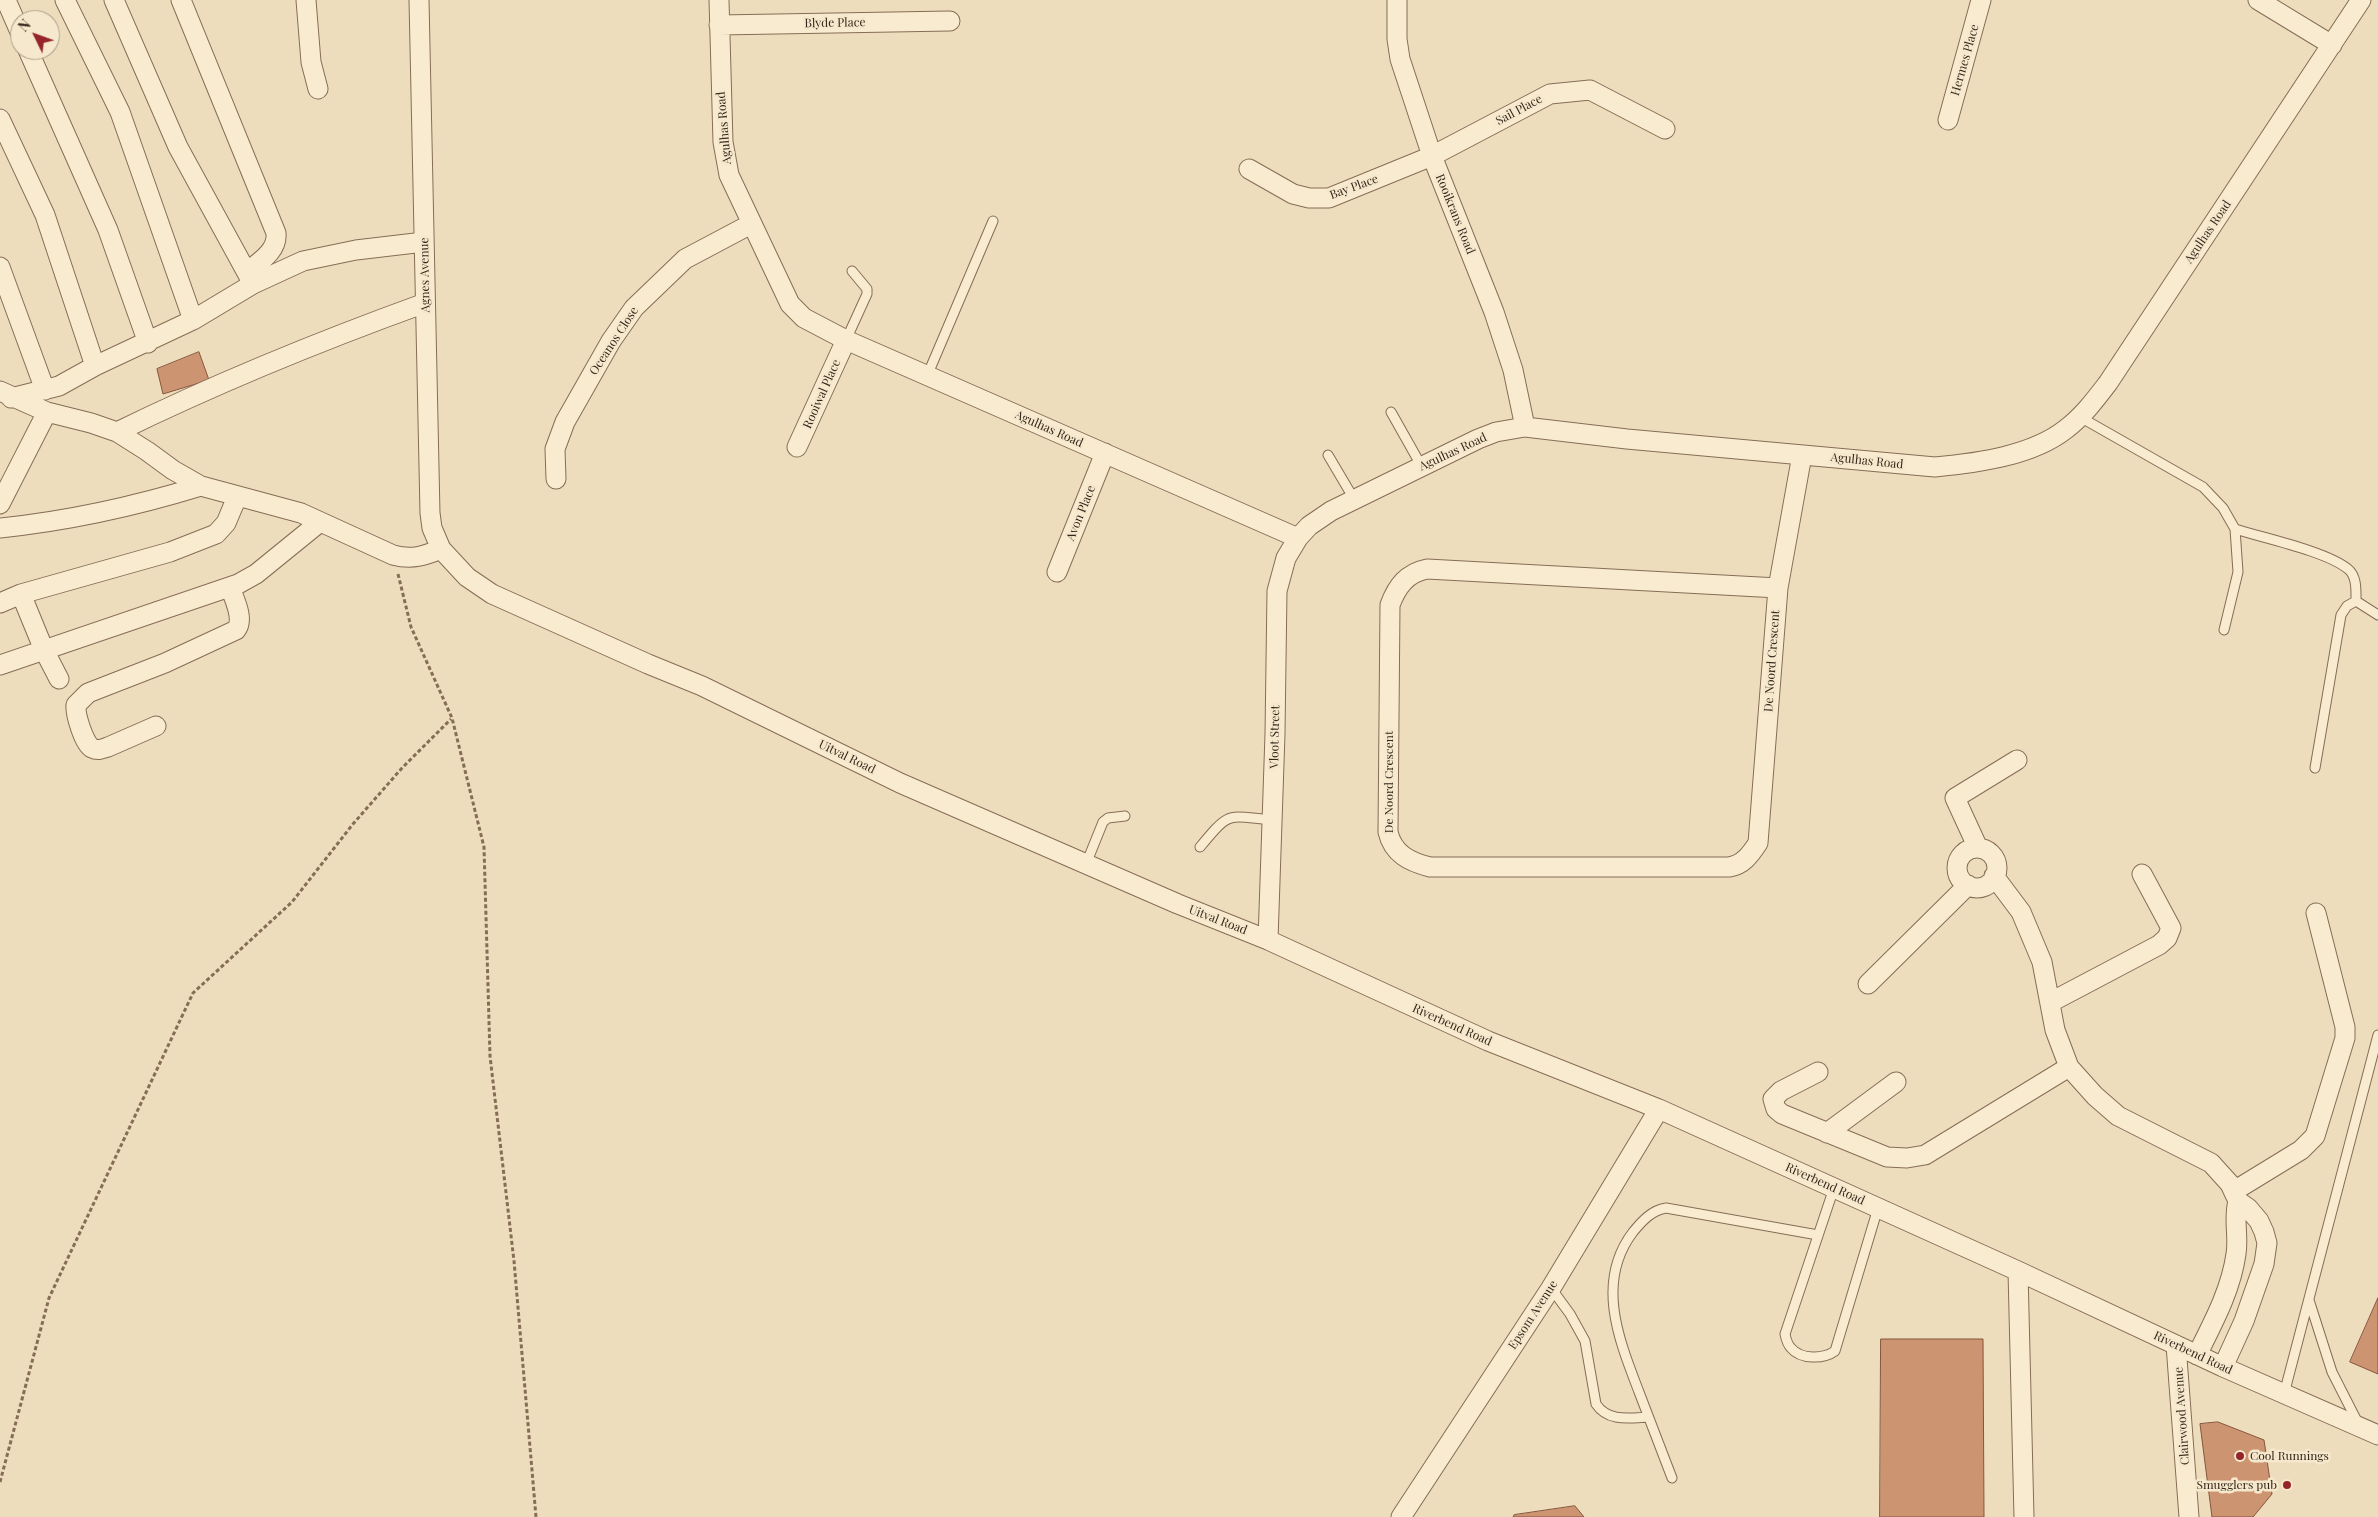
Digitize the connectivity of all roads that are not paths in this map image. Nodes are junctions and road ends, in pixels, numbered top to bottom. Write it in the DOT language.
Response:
graph roads {
  1 [pos="65,0"];
  2 [pos="114,0"];
  3 [pos="181,0"];
  4 [pos="306,0"];
  5 [pos="419,0"];
  6 [pos="719,0"];
  7 [pos="1397,0"];
  8 [pos="1981,0"];
  9 [pos="2258,0"];
  10 [pos="2361,0"];
  11 [pos="950,21"];
  12 [pos="719,25"];
  13 [pos="2332,45"];
  14 [pos="32,60"];
  15 [pos="318,89"];
  16 [pos="0,119"];
  17 [pos="1948,120"];
  18 [pos="1665,129"];
  19 [pos="1432,156"];
  20 [pos="1248,168"];
  21 [pos="993,221"];
  22 [pos="751,224"];
  23 [pos="424,242"];
  24 [pos="0,267"];
  25 [pos="852,271"];
  26 [pos="250,278"];
  27 [pos="425,303"];
  28 [pos="193,320"];
  29 [pos="846,340"];
  30 [pos="148,343"];
  31 [pos="95,366"];
  32 [pos="927,376"];
  33 [pos="45,390"];
  34 [pos="4,397"];
  35 [pos="47,412"];
  36 [pos="1391,412"];
  37 [pos="2080,417"];
  38 [pos="1525,427"];
  39 [pos="117,432"];
  40 [pos="798,447"];
  41 [pos="1105,453"];
  42 [pos="1328,455"];
  43 [pos="1802,455"];
  44 [pos="1422,467"];
  45 [pos="556,479"];
  46 [pos="201,486"];
  47 [pos="237,497"];
  48 [pos="1354,499"];
  49 [pos="0,504"];
  50 [pos="320,522"];
  51 [pos="0,528"];
  52 [pos="2235,529"];
  53 [pos="1298,538"];
  54 [pos="441,549"];
  55 [pos="1057,572"];
  56 [pos="230,587"];
  57 [pos="1778,588"];
  58 [pos="21,594"];
  59 [pos="2356,601"];
  60 [pos="0,603"];
  61 [pos="2378,615"];
  62 [pos="2224,630"];
  63 [pos="44,650"];
  64 [pos="0,665"];
  65 [pos="59,679"];
  66 [pos="156,726"];
  67 [pos="2017,760"];
  68 [pos="2315,768"];
  69 [pos="1125,816"];
  70 [pos="1272,820"];
  71 [pos="1200,847"];
  72 [pos="1978,848"];
  73 [pos="1086,864"];
  74 [pos="2142,874"];
  75 [pos="1994,876"];
  76 [pos="1968,886"];
  77 [pos="2316,914"];
  78 [pos="1268,940"];
  79 [pos="1868,984"];
  80 [pos="2051,1002"];
  81 [pos="2378,1035"];
  82 [pos="2069,1067"];
  83 [pos="1818,1072"];
  84 [pos="1896,1082"];
  85 [pos="1659,1109"];
  86 [pos="1827,1133"];
  87 [pos="1834,1188"];
  88 [pos="2236,1196"];
  89 [pos="1878,1208"];
  90 [pos="1818,1235"];
  91 [pos="2018,1271"];
  92 [pos="1551,1288"];
  93 [pos="2309,1300"];
  94 [pos="2176,1344"];
  95 [pos="2198,1355"];
  96 [pos="2223,1367"];
  97 [pos="2284,1394"];
  98 [pos="1648,1417"];
  99 [pos="2360,1427"];
  100 [pos="2378,1435"];
  101 [pos="1672,1478"];
  102 [pos="1400,1517"];
  103 [pos="2024,1517"];
  104 [pos="2190,1517"];
  1 -- 28 [label="street"];
  2 -- 26 [label="street"];
  3 -- 26 [label="street"];
  4 -- 15 [label="street"];
  5 -- 23 [label="street, Agnes Avenue"];
  6 -- 12 [label="street, Agulhas Road"];
  7 -- 19 [label="street, Rooikrans Road"];
  8 -- 17 [label="street, Hermes Place"];
  9 -- 13 [label="street"];
  10 -- 13 [label="street, Agulhas Road"];
  11 -- 12 [label="street, Blyde Place"];
  12 -- 22 [label="street, Agulhas Road"];
  13 -- 37 [label="street, Agulhas Road"];
  14 -- 30 [label="street"];
  16 -- 31 [label="street"];
  18 -- 19 [label="street, Sail Place"];
  19 -- 20 [label="street, Bay Place"];
  19 -- 38 [label="street, Rooikrans Road"];
  21 -- 32 [label="lane"];
  22 -- 29 [label="street, Agulhas Road"];
  22 -- 45 [label="street, Oceanos Close"];
  23 -- 26 [label="street"];
  23 -- 27 [label="street, Agnes Avenue"];
  24 -- 33 [label="street"];
  25 -- 29 [label="lane"];
  26 -- 28 [label="street"];
  27 -- 39 [label="street"];
  27 -- 54 [label="street, Agnes Avenue"];
  28 -- 30 [label="street"];
  29 -- 32 [label="street, Agulhas Road"];
  29 -- 40 [label="street, Rooiwal Place"];
  30 -- 31 [label="street"];
  31 -- 33 [label="street"];
  32 -- 41 [label="street, Agulhas Road"];
  33 -- 34 [label="street"];
  34 -- 35 [label="street"];
  35 -- 39 [label="street"];
  35 -- 49 [label="street"];
  36 -- 44 [label="lane"];
  37 -- 43 [label="street, Agulhas Road"];
  37 -- 52 [label="lane"];
  38 -- 43 [label="street, Agulhas Road"];
  38 -- 44 [label="street, Agulhas Road"];
  39 -- 46 [label="street"];
  41 -- 53 [label="street, Agulhas Road"];
  41 -- 55 [label="street, Avon Place"];
  42 -- 48 [label="lane"];
  43 -- 57 [label="street, De Noord Crescent"];
  44 -- 48 [label="street, Agulhas Road"];
  46 -- 47 [label="street"];
  46 -- 51 [label="street"];
  47 -- 50 [label="street"];
  47 -- 58 [label="street"];
  48 -- 53 [label="street, Agulhas Road"];
  50 -- 54 [label="street"];
  50 -- 56 [label="street"];
  52 -- 59 [label="lane"];
  52 -- 62 [label="lane"];
  53 -- 70 [label="street, Vloot Street"];
  54 -- 73 [label="street, Uitval Road"];
  56 -- 63 [label="street"];
  56 -- 66 [label="street"];
  57 -- 57 [label="street, De Noord Crescent"];
  58 -- 60 [label="street"];
  58 -- 63 [label="street"];
  59 -- 61 [label="lane"];
  59 -- 68 [label="lane"];
  63 -- 64 [label="street"];
  63 -- 65 [label="street"];
  67 -- 72 [label="street"];
  69 -- 73 [label="lane"];
  70 -- 71 [label="lane"];
  70 -- 78 [label="street, Vloot Street"];
  72 -- 75 [label="street"];
  72 -- 76 [label="street"];
  73 -- 78 [label="street, Uitval Road"];
  74 -- 80 [label="street"];
  75 -- 76 [label="street"];
  75 -- 80 [label="street"];
  76 -- 79 [label="street"];
  77 -- 88 [label="street"];
  78 -- 85 [label="street, Riverbend Road"];
  80 -- 82 [label="street"];
  81 -- 93 [label="lane"];
  82 -- 86 [label="street"];
  82 -- 88 [label="street"];
  83 -- 86 [label="street"];
  84 -- 86 [label="street"];
  85 -- 87 [label="street, Riverbend Road"];
  85 -- 92 [label="street, Epsom Avenue"];
  87 -- 89 [label="street, Riverbend Road"];
  87 -- 90 [label="lane"];
  88 -- 95 [label="street, Clairwood Avenue"];
  88 -- 96 [label="street"];
  89 -- 90 [label="lane"];
  89 -- 91 [label="street, Riverbend Road"];
  90 -- 98 [label="lane"];
  91 -- 94 [label="street, Riverbend Road"];
  91 -- 103 [label="street"];
  92 -- 98 [label="lane"];
  92 -- 102 [label="street, Epsom Avenue"];
  93 -- 97 [label="lane"];
  93 -- 99 [label="lane"];
  94 -- 95 [label="street, Riverbend Road"];
  94 -- 104 [label="street, Clairwood Avenue"];
  95 -- 96 [label="street, Riverbend Road"];
  96 -- 97 [label="street, Riverbend Road"];
  97 -- 99 [label="street, Riverbend Road"];
  98 -- 101 [label="lane"];
  99 -- 100 [label="street, Riverbend Road"];
}
